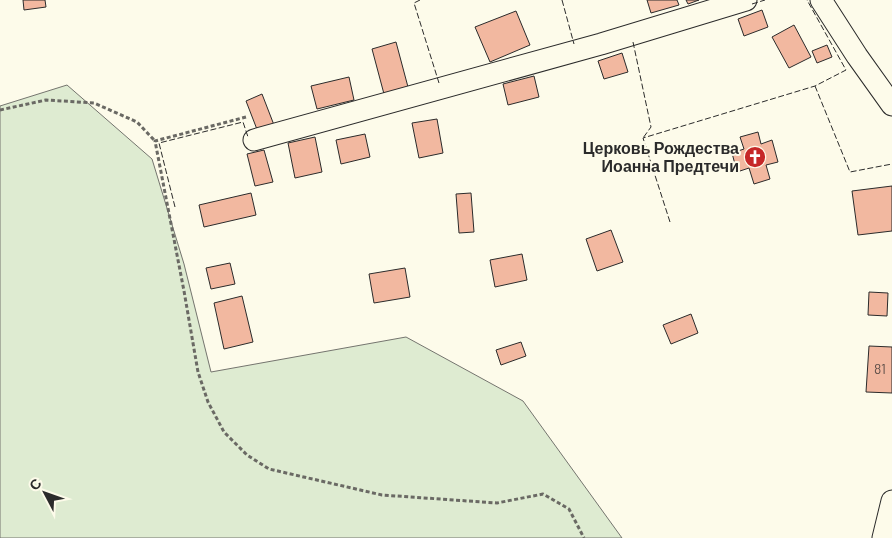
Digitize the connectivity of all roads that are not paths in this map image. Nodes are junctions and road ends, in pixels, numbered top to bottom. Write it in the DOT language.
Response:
graph roads {
  1 [pos="746,0"];
  2 [pos="821,0"];
  3 [pos="892,105"];
  4 [pos="254,140"];
  5 [pos="892,501"];
  6 [pos="883,538"];
  1 -- 4 [label="street"];
  2 -- 3 [label="street"];
  5 -- 6 [label="street"];
}
